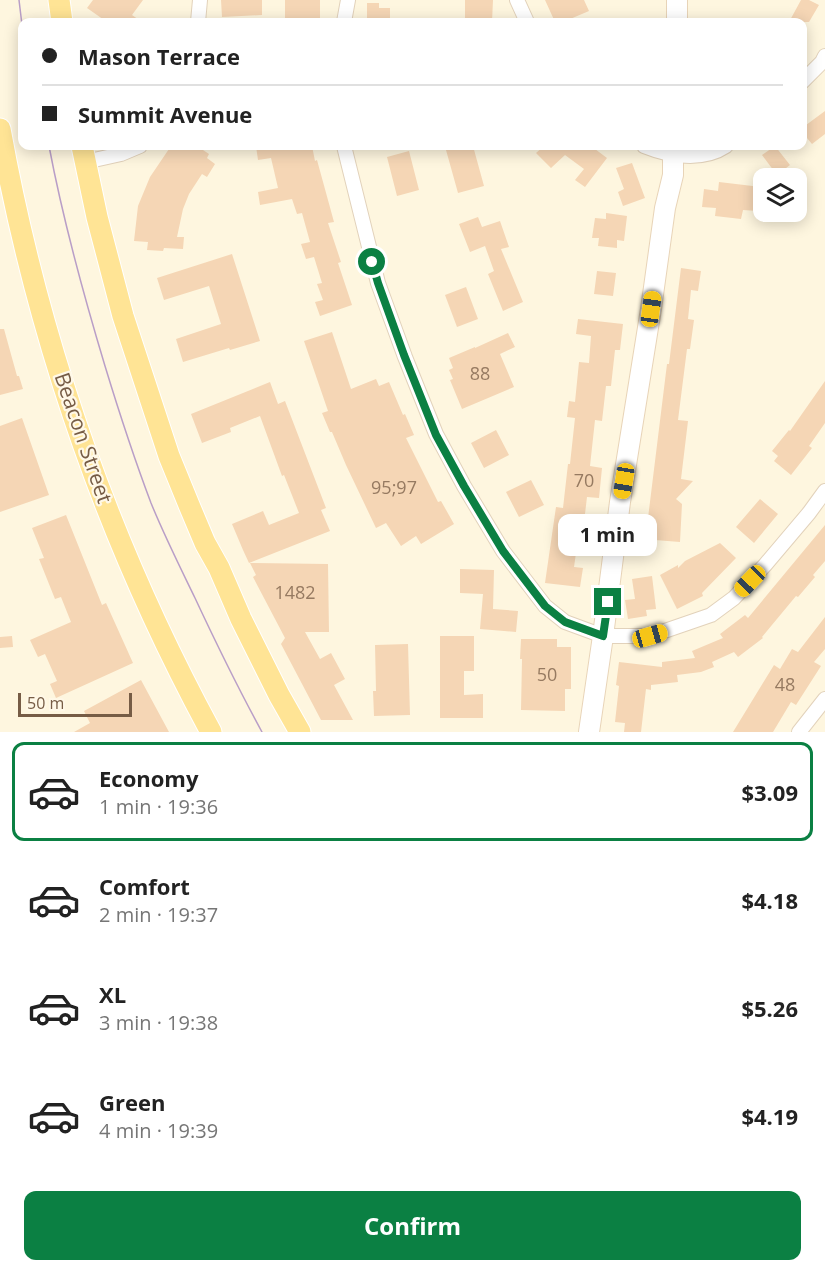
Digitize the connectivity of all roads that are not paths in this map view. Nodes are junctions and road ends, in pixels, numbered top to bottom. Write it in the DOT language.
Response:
graph roads {
  1 [pos="59,0"];
  2 [pos="200,0"];
  3 [pos="348,0"];
  4 [pos="517,0"];
  5 [pos="677,0"];
  6 [pos="61,18"];
  7 [pos="198,18"];
  8 [pos="345,18"];
  9 [pos="525,18"];
  10 [pos="676,18"];
  11 [pos="825,56"];
  12 [pos="807,77"];
  13 [pos="0,129"];
  14 [pos="130,150"];
  15 [pos="345,150"];
  16 [pos="655,150"];
  17 [pos="673,150"];
  18 [pos="720,150"];
  19 [pos="83,154"];
  20 [pos="825,491"];
  21 [pos="603,636"];
  22 [pos="825,699"];
  23 [pos="211,732"];
  24 [pos="300,732"];
  25 [pos="589,732"];
  26 [pos="800,732"];
  1 -- 6 [label="main road"];
  2 -- 7 [label="street"];
  3 -- 8 [label="street"];
  4 -- 9 [label="street"];
  5 -- 10 [label="street"];
  11 -- 12 [label="street"];
  13 -- 23 [label="main road, Beacon Street"];
  14 -- 19 [label="street"];
  15 -- 21 [label="street"];
  16 -- 17 [label="street"];
  17 -- 18 [label="street"];
  17 -- 21 [label="street"];
  19 -- 24 [label="main road"];
  20 -- 21 [label="street"];
  21 -- 25 [label="street"];
  22 -- 26 [label="street"];
}
